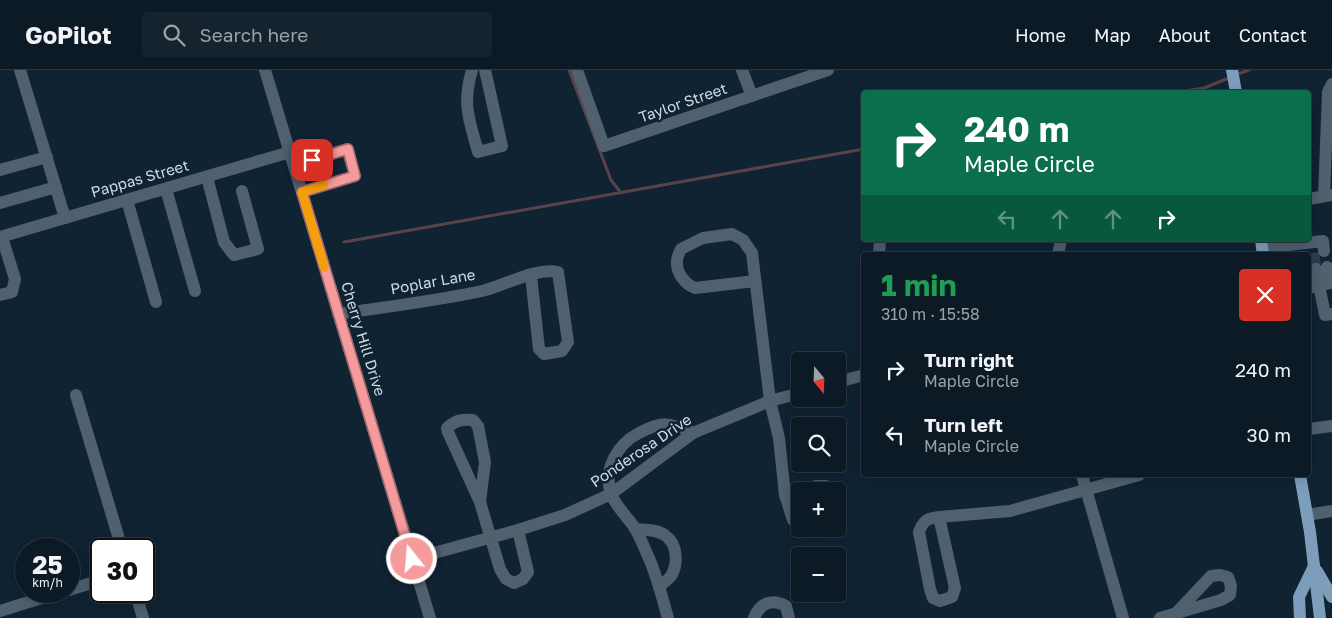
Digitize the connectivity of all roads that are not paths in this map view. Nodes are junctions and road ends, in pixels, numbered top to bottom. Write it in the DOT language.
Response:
graph roads {
  1 [pos="20,70"];
  2 [pos="265,70"];
  3 [pos="472,70"];
  4 [pos="485,70"];
  5 [pos="577,70"];
  6 [pos="742,70"];
  7 [pos="828,70"];
  8 [pos="1232,70"];
  9 [pos="1332,84"];
  10 [pos="1236,90"];
  11 [pos="752,96"];
  12 [pos="290,152"];
  13 [pos="47,157"];
  14 [pos="294,166"];
  15 [pos="0,170"];
  16 [pos="207,177"];
  17 [pos="56,187"];
  18 [pos="166,189"];
  19 [pos="242,191"];
  20 [pos="302,192"];
  21 [pos="1328,196"];
  22 [pos="1311,199"];
  23 [pos="127,200"];
  24 [pos="0,203"];
  25 [pos="65,218"];
  26 [pos="1,237"];
  27 [pos="1321,246"];
  28 [pos="1262,248"];
  29 [pos="1289,250"];
  30 [pos="1322,268"];
  31 [pos="531,276"];
  32 [pos="755,281"];
  33 [pos="1314,286"];
  34 [pos="195,291"];
  35 [pos="0,295"];
  36 [pos="156,302"];
  37 [pos="338,314"];
  38 [pos="1332,314"];
  39 [pos="861,376"];
  40 [pos="846,380"];
  41 [pos="76,395"];
  42 [pos="791,395"];
  43 [pos="770,401"];
  44 [pos="1332,426"];
  45 [pos="1311,430"];
  46 [pos="693,433"];
  47 [pos="1083,477"];
  48 [pos="1132,477"];
  49 [pos="1300,477"];
  50 [pos="1087,489"];
  51 [pos="791,493"];
  52 [pos="611,494"];
  53 [pos="785,495"];
  54 [pos="480,502"];
  55 [pos="1332,512"];
  56 [pos="791,514"];
  57 [pos="1307,515"];
  58 [pos="939,517"];
  59 [pos="635,529"];
  60 [pos="518,530"];
  61 [pos="119,538"];
  62 [pos="490,538"];
  63 [pos="412,559"];
  64 [pos="1314,566"];
  65 [pos="659,587"];
  66 [pos="1332,597"];
  67 [pos="26,603"];
  68 [pos="139,603"];
  69 [pos="0,611"];
  70 [pos="1176,613"];
  71 [pos="143,618"];
  72 [pos="430,618"];
  73 [pos="668,618"];
  74 [pos="754,618"];
  75 [pos="790,618"];
  76 [pos="1124,618"];
  77 [pos="1160,618"];
  78 [pos="1300,618"];
  79 [pos="1320,618"];
  1 -- 13 [label="street"];
  2 -- 12 [label="street, Cherry Hill Drive"];
  3 -- 4 [label="street"];
  5 -- 11 [label="street, Taylor Street"];
  6 -- 11 [label="street"];
  7 -- 11 [label="street, Taylor Street"];
  8 -- 10 [label="main road"];
  9 -- 21 [label="street"];
  12 -- 14 [label="street, Cherry Hill Drive"];
  12 -- 16 [label="street, Pappas Street"];
  13 -- 15 [label="street"];
  13 -- 17 [label="street"];
  14 -- 20 [label="street, Cherry Hill Drive"];
  14 -- 20 [label="street"];
  16 -- 18 [label="street, Pappas Street"];
  16 -- 19 [label="street"];
  17 -- 24 [label="street"];
  17 -- 25 [label="street"];
  18 -- 23 [label="street, Pappas Street"];
  18 -- 34 [label="street"];
  20 -- 37 [label="street, Cherry Hill Drive"];
  21 -- 22 [label="street"];
  23 -- 25 [label="street, Pappas Street"];
  23 -- 36 [label="street"];
  25 -- 26 [label="street, Pappas Street"];
  26 -- 35 [label="street"];
  27 -- 29 [label="street"];
  28 -- 29 [label="street"];
  30 -- 33 [label="street"];
  31 -- 31 [label="street, Poplar Lane"];
  31 -- 37 [label="street, Poplar Lane"];
  32 -- 32 [label="street"];
  32 -- 43 [label="street"];
  33 -- 38 [label="street"];
  37 -- 63 [label="street, Cherry Hill Drive"];
  39 -- 40 [label="street"];
  41 -- 61 [label="street"];
  42 -- 43 [label="street, Ponderosa Drive"];
  43 -- 46 [label="street, Ponderosa Drive"];
  43 -- 53 [label="street"];
  44 -- 45 [label="street"];
  46 -- 52 [label="street, Ponderosa Drive"];
  46 -- 52 [label="street"];
  47 -- 50 [label="street"];
  48 -- 50 [label="street"];
  49 -- 57 [label="main road"];
  50 -- 58 [label="street"];
  50 -- 76 [label="street"];
  51 -- 53 [label="street"];
  52 -- 59 [label="street"];
  52 -- 60 [label="street, Ponderosa Drive"];
  53 -- 56 [label="street"];
  54 -- 54 [label="street"];
  54 -- 62 [label="street"];
  55 -- 57 [label="street"];
  57 -- 64 [label="main road"];
  58 -- 58 [label="street"];
  59 -- 65 [label="street"];
  59 -- 65 [label="street"];
  60 -- 62 [label="street, Ponderosa Drive"];
  60 -- 62 [label="street"];
  62 -- 63 [label="street, Ponderosa Drive"];
  63 -- 72 [label="street, Cherry Hill Drive"];
  64 -- 66 [label="main road"];
  64 -- 78 [label="main road"];
  64 -- 79 [label="main road"];
  65 -- 73 [label="street"];
  67 -- 69 [label="street"];
  68 -- 71 [label="street"];
  70 -- 77 [label="street"];
  74 -- 75 [label="street"];
}
